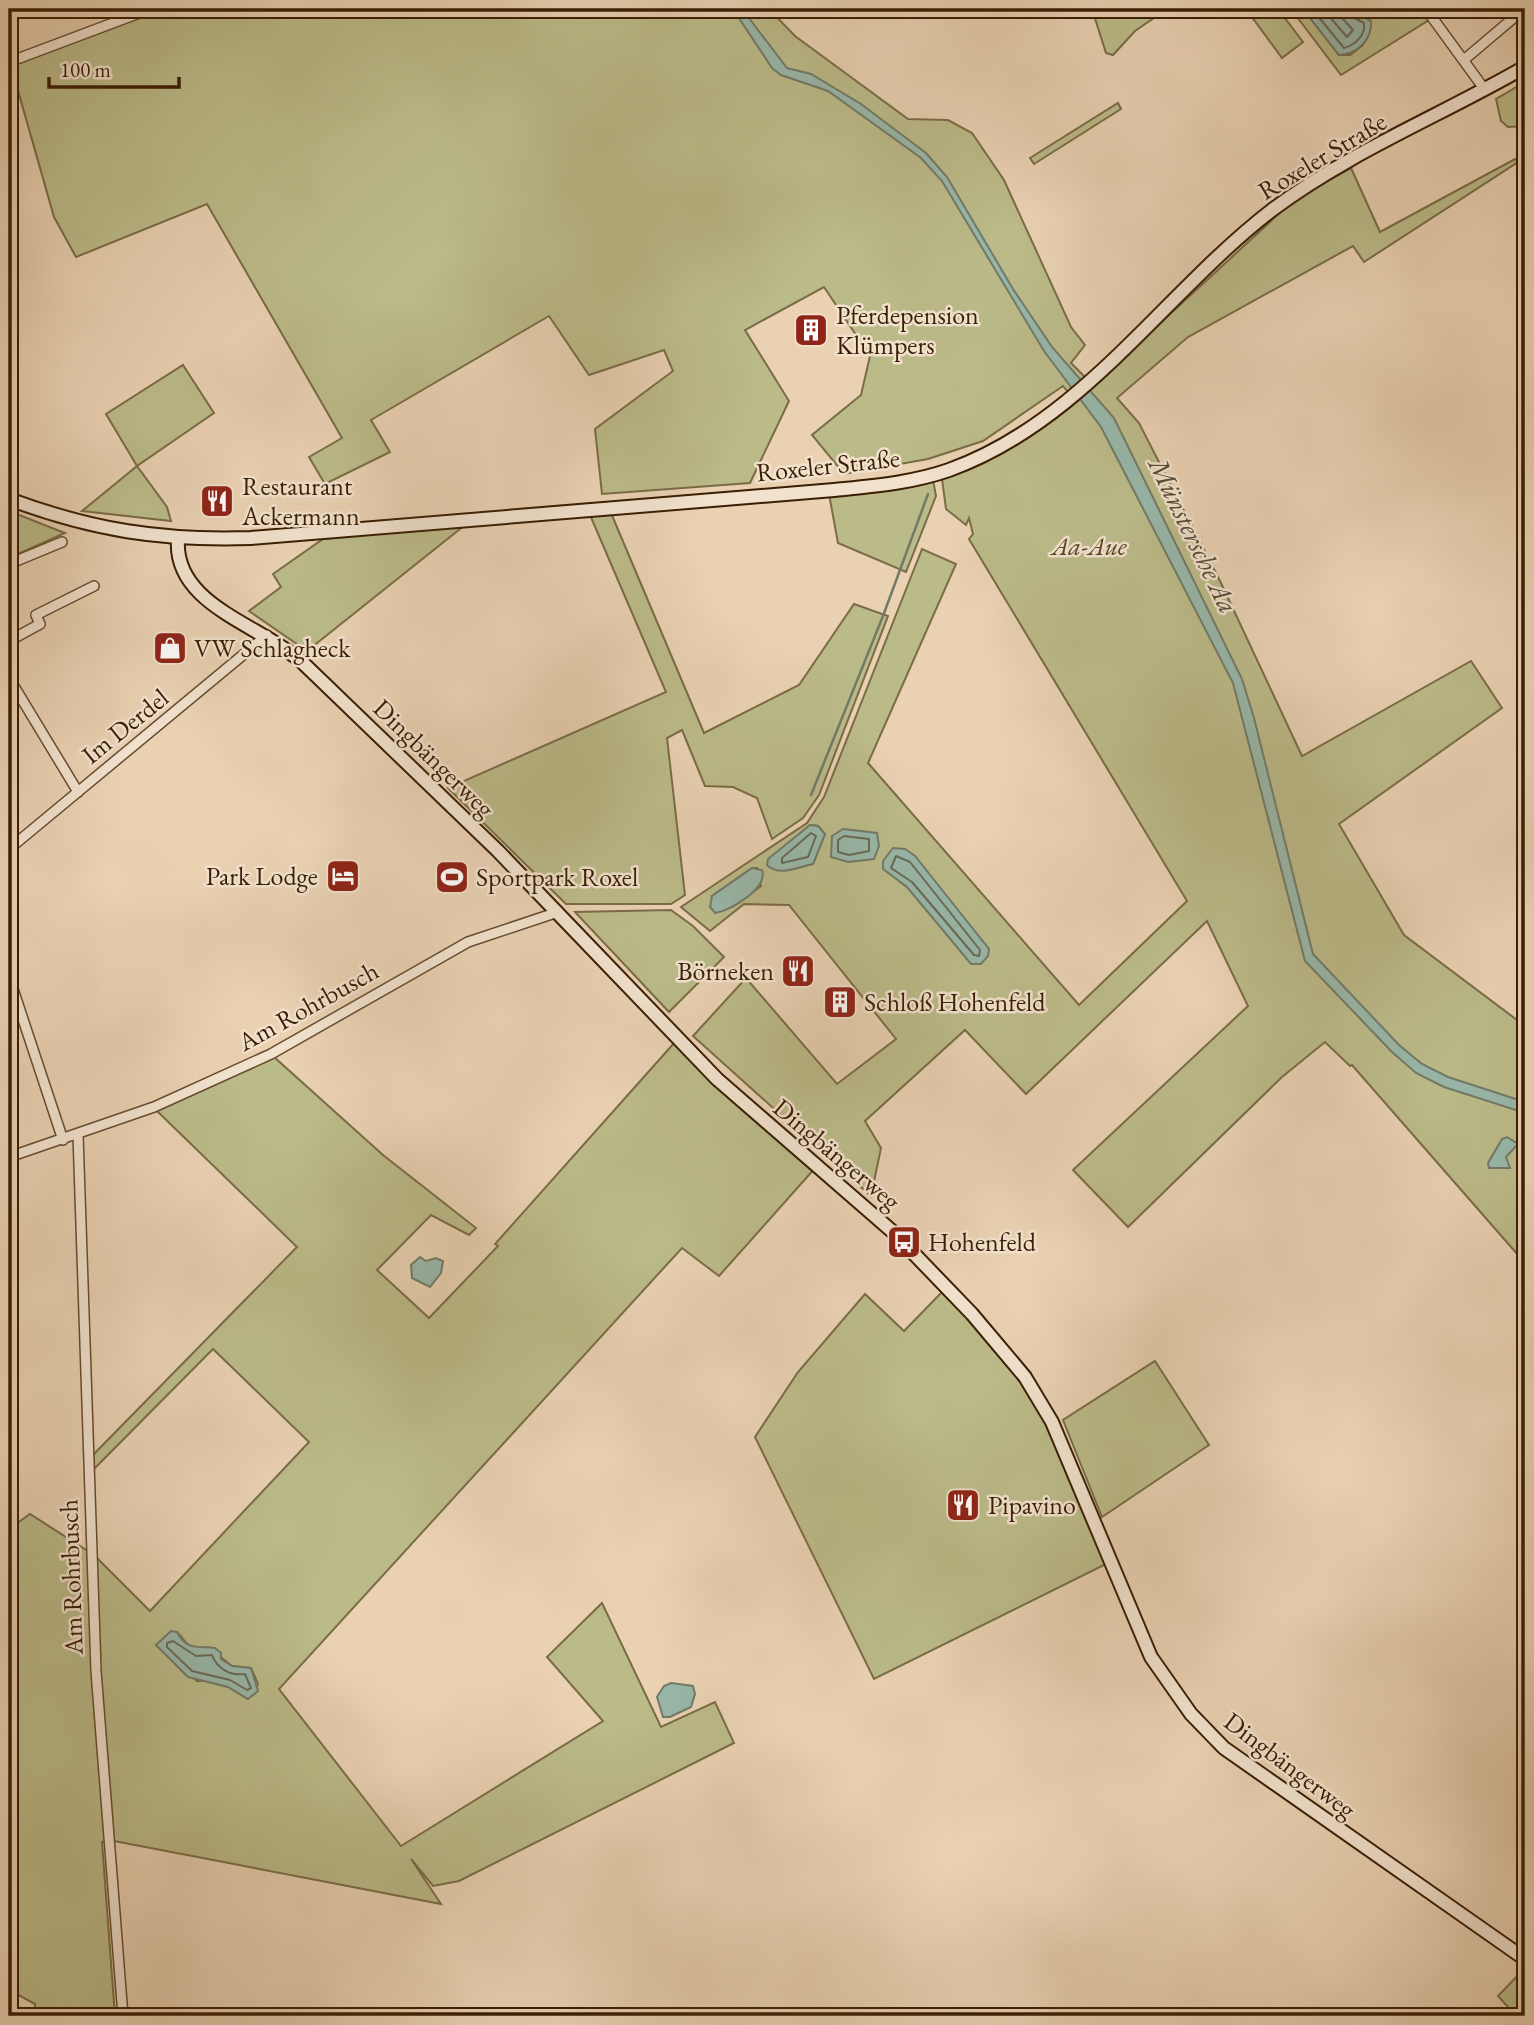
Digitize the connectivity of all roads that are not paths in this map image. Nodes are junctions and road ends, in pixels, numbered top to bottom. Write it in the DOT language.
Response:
graph roads {
  1 [pos="150,9"];
  2 [pos="1426,9"];
  3 [pos="1524,9"];
  4 [pos="1465,59"];
  5 [pos="9,62"];
  6 [pos="1525,67"];
  7 [pos="1485,90"];
  8 [pos="9,499"];
  9 [pos="178,539"];
  10 [pos="62,542"];
  11 [pos="9,564"];
  12 [pos="94,586"];
  13 [pos="267,635"];
  14 [pos="9,641"];
  15 [pos="9,678"];
  16 [pos="19,698"];
  17 [pos="9,704"];
  18 [pos="78,792"];
  19 [pos="9,849"];
  20 [pos="558,912"];
  21 [pos="9,977"];
  22 [pos="78,1135"];
  23 [pos="64,1140"];
  24 [pos="9,1157"];
  25 [pos="1525,1959"];
  26 [pos="123,2016"];
  1 -- 5 [label="street"];
  2 -- 4 [label="street"];
  3 -- 4 [label="street"];
  4 -- 7 [label="street"];
  6 -- 7 [label="main road, Roxeler Straße"];
  7 -- 9 [label="main road, Roxeler Straße"];
  8 -- 9 [label="main road, Roxeler Straße"];
  9 -- 13 [label="main road, Dingbängerweg"];
  10 -- 11 [label="street"];
  12 -- 14 [label="street"];
  13 -- 18 [label="street, Im Derdel"];
  13 -- 20 [label="main road, Dingbängerweg"];
  15 -- 16 [label="street"];
  16 -- 17 [label="street"];
  16 -- 18 [label="street"];
  18 -- 19 [label="street, Im Derdel"];
  20 -- 22 [label="street, Am Rohrbusch"];
  20 -- 25 [label="main road, Dingbängerweg"];
  21 -- 23 [label="street"];
  22 -- 23 [label="street, Am Rohrbusch"];
  22 -- 26 [label="street, Am Rohrbusch"];
  23 -- 24 [label="street, Am Rohrbusch"];
}
